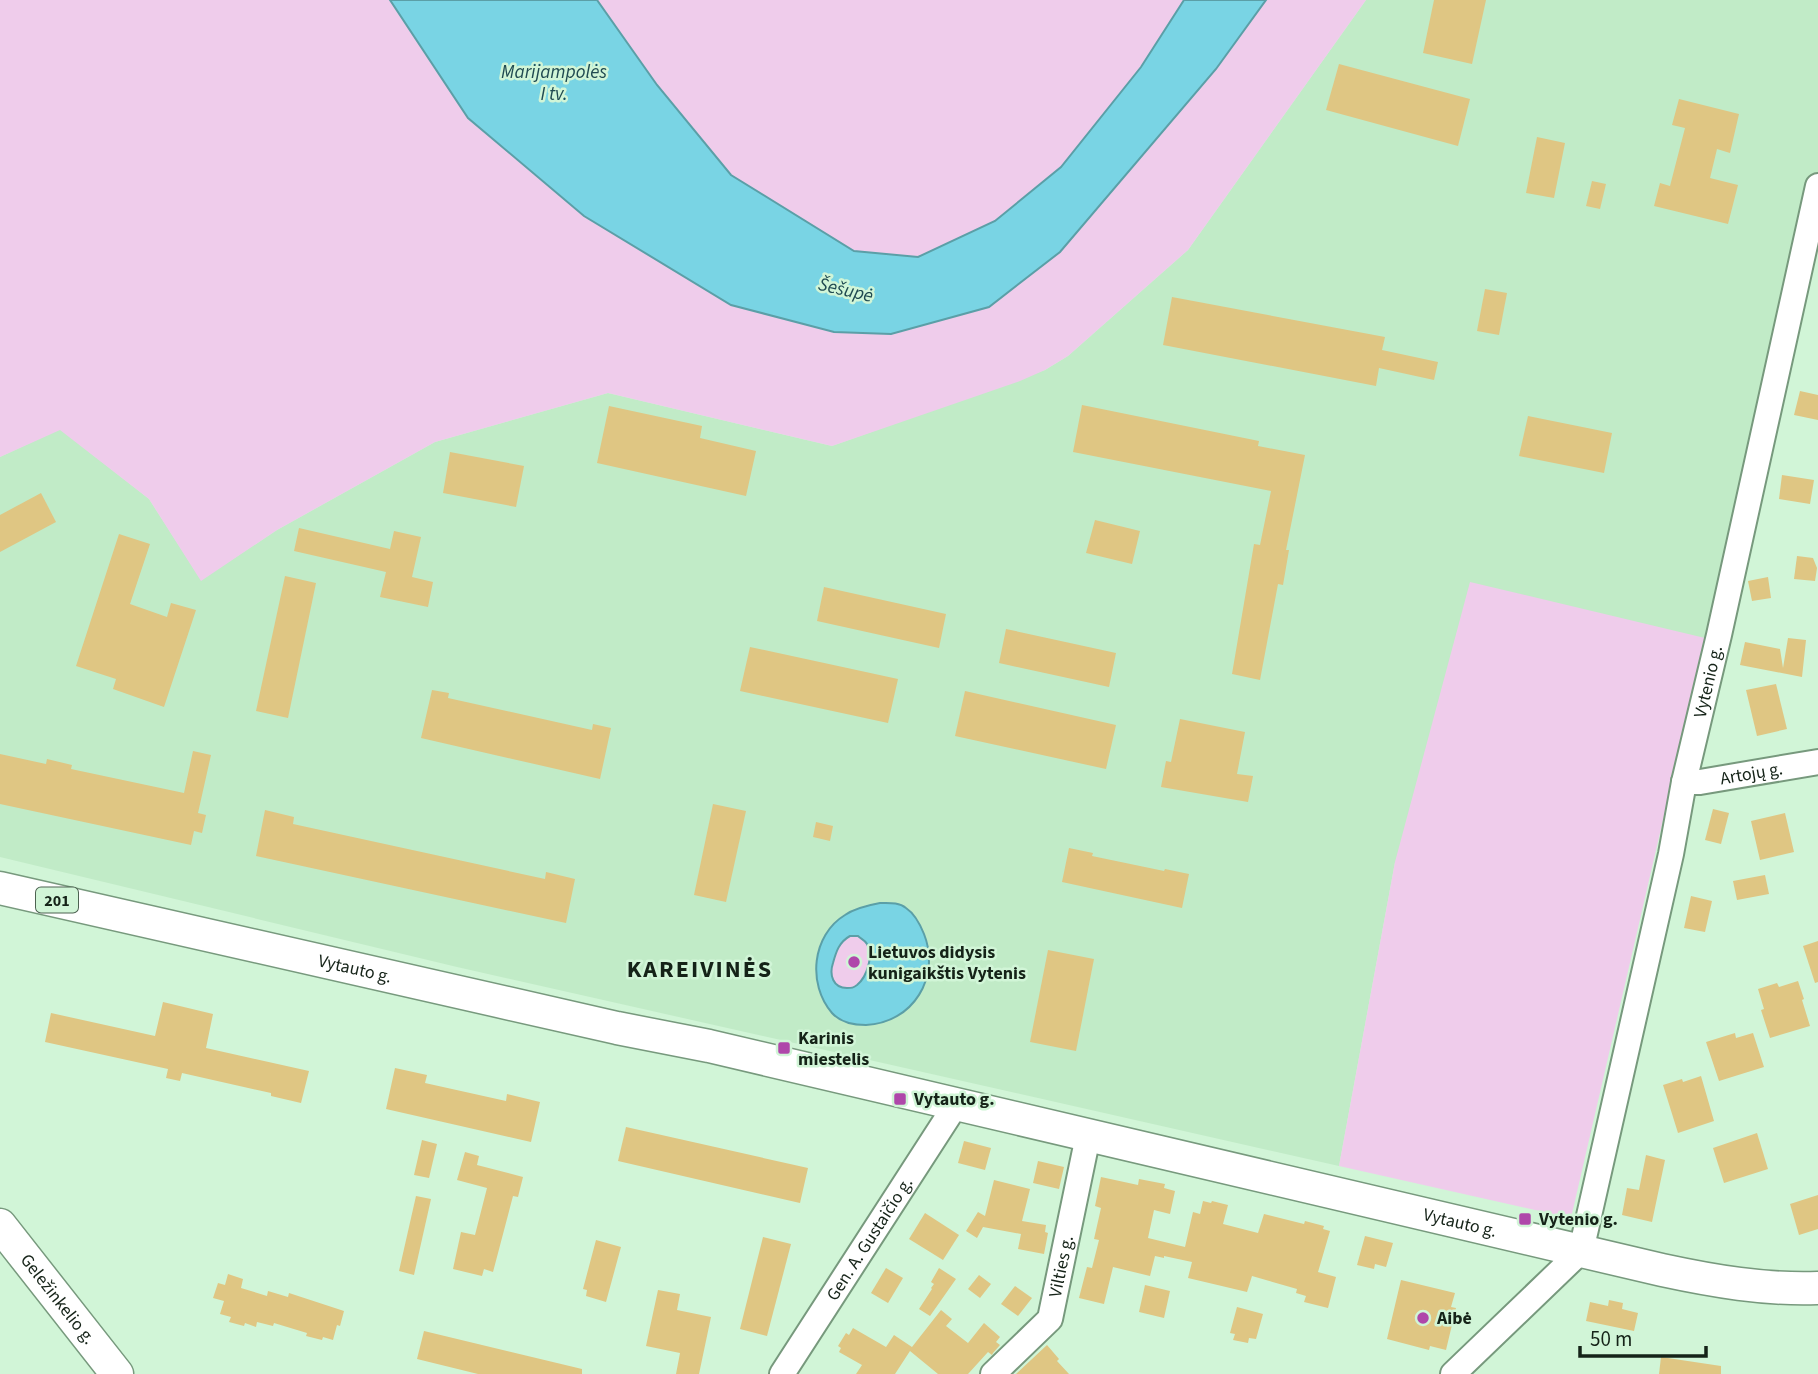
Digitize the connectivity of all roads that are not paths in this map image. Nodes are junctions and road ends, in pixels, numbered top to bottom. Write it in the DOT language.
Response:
graph roads {
  1 [pos="1818,186"];
  2 [pos="1818,762"];
  3 [pos="1684,782"];
  4 [pos="0,887"];
  5 [pos="957,1103"];
  6 [pos="1088,1136"];
  7 [pos="0,1224"];
  8 [pos="1581,1251"];
  9 [pos="1818,1288"];
  10 [pos="117,1374"];
  11 [pos="782,1374"];
  12 [pos="993,1374"];
  13 [pos="1453,1374"];
  1 -- 3 [label="street, Vytenio g."];
  2 -- 3 [label="street, Artojų g."];
  3 -- 8 [label="street, Vytenio g."];
  4 -- 5 [label="main road, Vytauto g. / 201"];
  5 -- 6 [label="main road, Vytauto g. / 201"];
  5 -- 11 [label="street, Gen. A. Gustaičio g."];
  6 -- 8 [label="main road, Vytauto g. / 201"];
  6 -- 12 [label="street, Vilties g."];
  7 -- 10 [label="main road, Geležinkelio g."];
  8 -- 9 [label="main road, Vytauto g. / 201"];
  8 -- 13 [label="street"];
}
